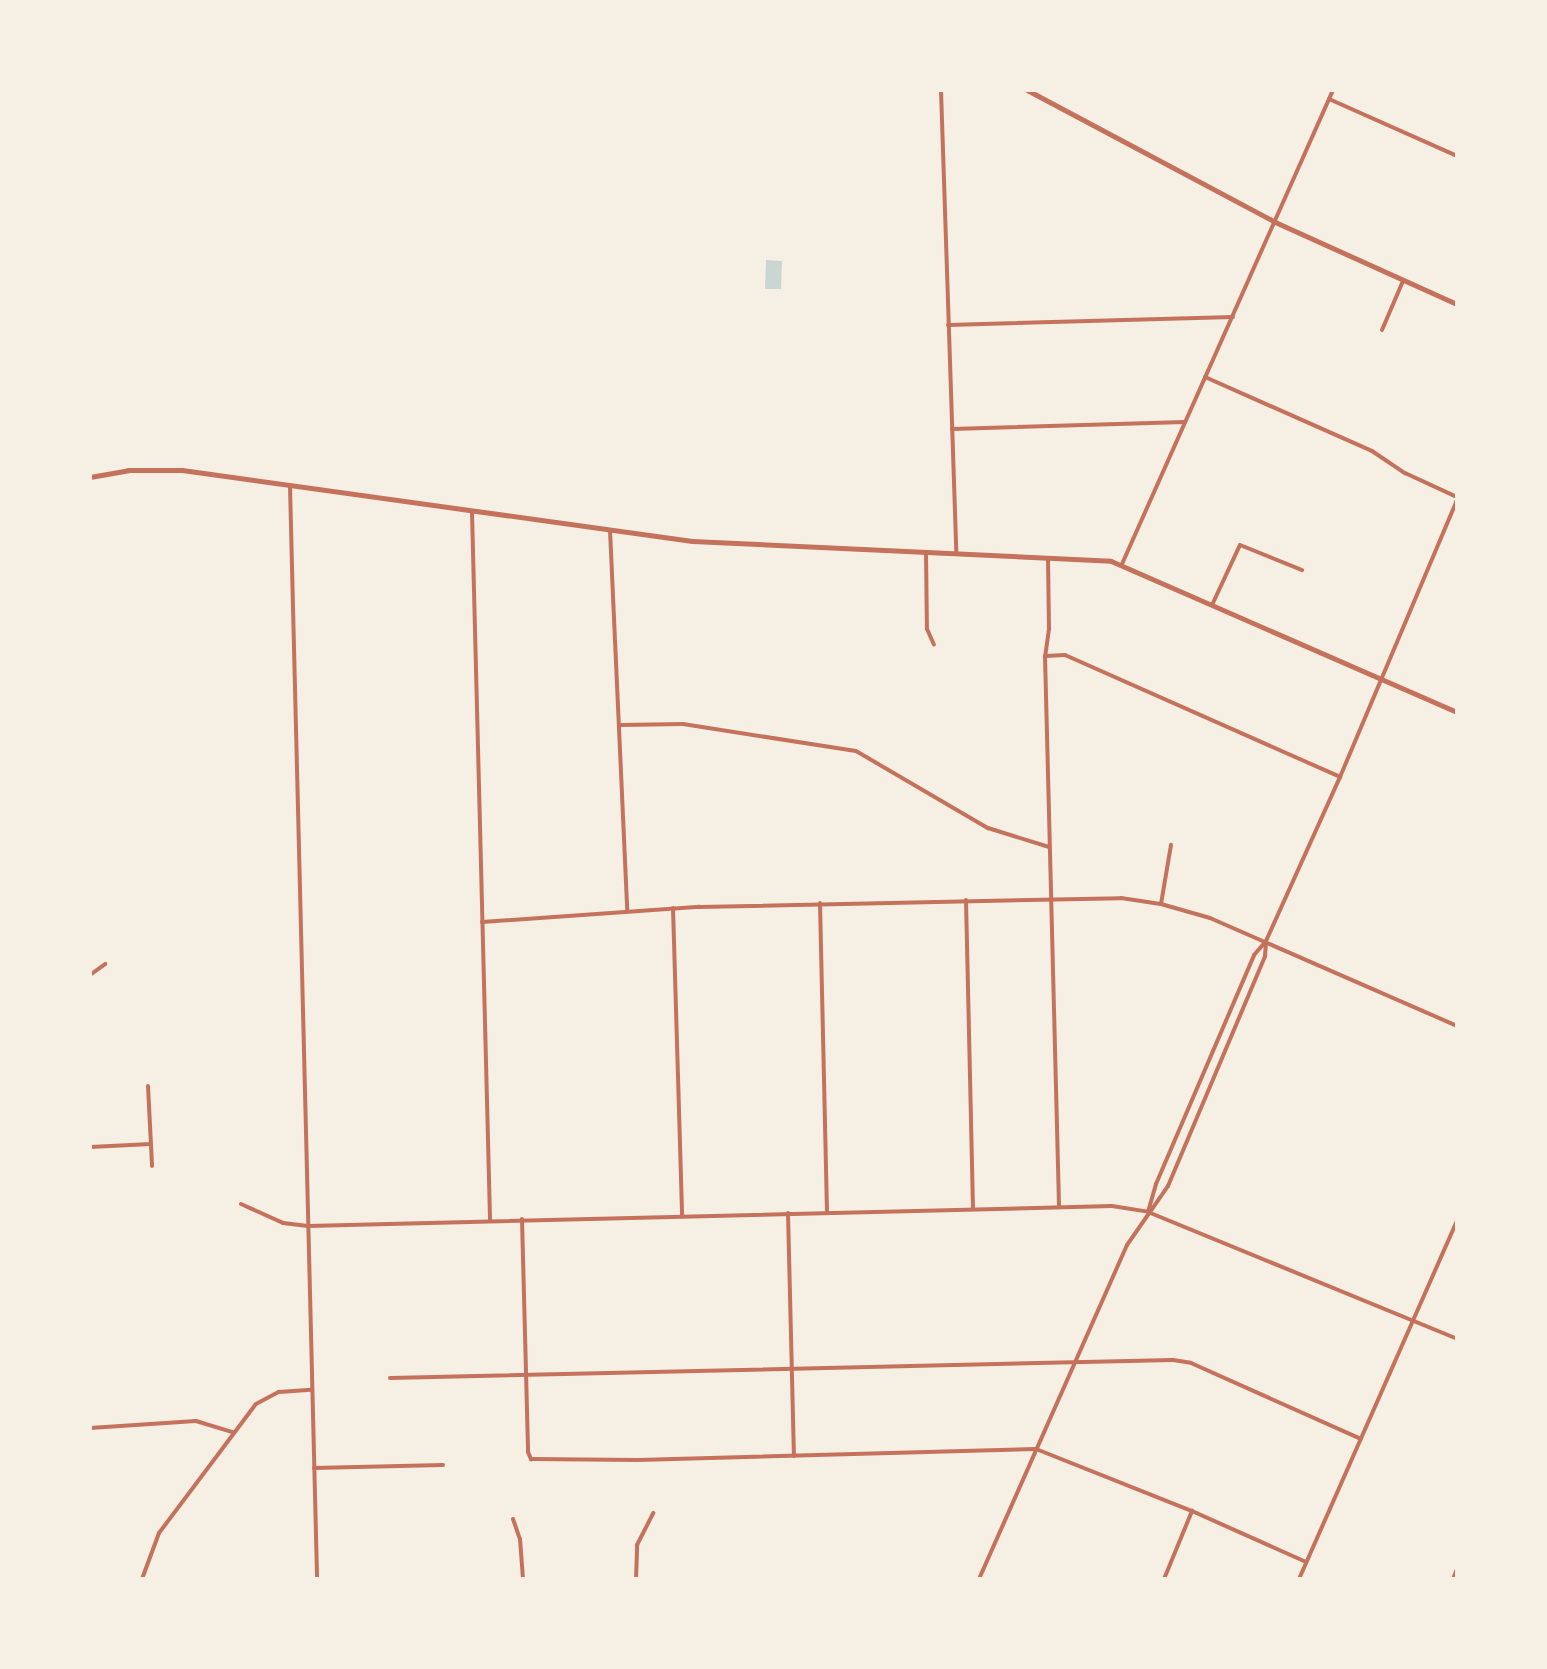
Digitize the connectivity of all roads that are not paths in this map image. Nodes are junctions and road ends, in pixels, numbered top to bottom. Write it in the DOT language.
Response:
graph roads {
  1 [pos="941,90"];
  2 [pos="1027,90"];
  3 [pos="1333,90"];
  4 [pos="1329,99"];
  5 [pos="1457,156"];
  6 [pos="1275,222"];
  7 [pos="1403,281"];
  8 [pos="1457,304"];
  9 [pos="1233,317"];
  10 [pos="948,325"];
  11 [pos="1382,330"];
  12 [pos="1205,377"];
  13 [pos="1185,422"];
  14 [pos="952,429"];
  15 [pos="90,477"];
  16 [pos="290,486"];
  17 [pos="1457,498"];
  18 [pos="472,512"];
  19 [pos="610,530"];
  20 [pos="926,552"];
  21 [pos="956,553"];
  22 [pos="1048,558"];
  23 [pos="1122,564"];
  24 [pos="1302,570"];
  25 [pos="1212,605"];
  26 [pos="934,645"];
  27 [pos="1045,656"];
  28 [pos="1383,680"];
  29 [pos="1457,712"];
  30 [pos="621,725"];
  31 [pos="1340,777"];
  32 [pos="1171,845"];
  33 [pos="1050,847"];
  34 [pos="1052,898"];
  35 [pos="966,900"];
  36 [pos="820,903"];
  37 [pos="1161,904"];
  38 [pos="673,908"];
  39 [pos="627,910"];
  40 [pos="482,922"];
  41 [pos="1266,941"];
  42 [pos="105,964"];
  43 [pos="90,975"];
  44 [pos="1231,1008"];
  45 [pos="1241,1013"];
  46 [pos="1457,1026"];
  47 [pos="1206,1066"];
  48 [pos="1217,1070"];
  49 [pos="148,1086"];
  50 [pos="1181,1126"];
  51 [pos="1192,1130"];
  52 [pos="151,1144"];
  53 [pos="90,1147"];
  54 [pos="152,1166"];
  55 [pos="241,1204"];
  56 [pos="1059,1207"];
  57 [pos="973,1209"];
  58 [pos="827,1212"];
  59 [pos="1148,1212"];
  60 [pos="788,1213"];
  61 [pos="682,1216"];
  62 [pos="522,1219"];
  63 [pos="490,1220"];
  64 [pos="1457,1221"];
  65 [pos="308,1226"];
  66 [pos="1413,1321"];
  67 [pos="1457,1339"];
  68 [pos="1073,1363"];
  69 [pos="792,1371"];
  70 [pos="526,1376"];
  71 [pos="390,1378"];
  72 [pos="313,1390"];
  73 [pos="90,1428"];
  74 [pos="234,1432"];
  75 [pos="1361,1439"];
  76 [pos="1036,1449"];
  77 [pos="794,1456"];
  78 [pos="443,1465"];
  79 [pos="314,1468"];
  80 [pos="1192,1511"];
  81 [pos="653,1513"];
  82 [pos="513,1519"];
  83 [pos="1306,1562"];
  84 [pos="1457,1569"];
  85 [pos="142,1579"];
  86 [pos="317,1579"];
  87 [pos="523,1579"];
  88 [pos="636,1579"];
  89 [pos="979,1579"];
  90 [pos="1164,1579"];
  91 [pos="1299,1579"];
  92 [pos="1453,1579"];
  1 -- 10 [label="street"];
  2 -- 6 [label="street"];
  3 -- 4 [label="street"];
  4 -- 5 [label="street"];
  4 -- 6 [label="street"];
  6 -- 7 [label="street"];
  6 -- 9 [label="street"];
  7 -- 8 [label="street"];
  7 -- 11 [label="street"];
  9 -- 10 [label="street"];
  9 -- 12 [label="street"];
  10 -- 14 [label="street"];
  12 -- 13 [label="street"];
  12 -- 17 [label="street"];
  13 -- 14 [label="street"];
  13 -- 23 [label="street"];
  14 -- 21 [label="street"];
  15 -- 16 [label="street"];
  16 -- 18 [label="street"];
  16 -- 65 [label="street"];
  17 -- 28 [label="street"];
  18 -- 19 [label="street"];
  18 -- 40 [label="street"];
  19 -- 20 [label="street"];
  19 -- 30 [label="street"];
  20 -- 21 [label="street"];
  20 -- 26 [label="street"];
  21 -- 22 [label="street"];
  22 -- 23 [label="street"];
  22 -- 27 [label="street"];
  23 -- 25 [label="street"];
  24 -- 25 [label="street"];
  25 -- 28 [label="street"];
  27 -- 31 [label="street"];
  27 -- 33 [label="street"];
  28 -- 29 [label="street"];
  28 -- 31 [label="street"];
  30 -- 33 [label="street"];
  30 -- 39 [label="street"];
  31 -- 41 [label="street"];
  32 -- 37 [label="street"];
  33 -- 34 [label="street"];
  34 -- 35 [label="street"];
  34 -- 37 [label="street"];
  34 -- 56 [label="street"];
  35 -- 36 [label="street"];
  35 -- 57 [label="street"];
  36 -- 38 [label="street"];
  36 -- 58 [label="street"];
  37 -- 41 [label="street"];
  38 -- 39 [label="street"];
  38 -- 61 [label="street"];
  39 -- 40 [label="street"];
  40 -- 63 [label="street"];
  41 -- 44 [label="street"];
  41 -- 45 [label="street"];
  41 -- 46 [label="street"];
  42 -- 43 [label="street"];
  44 -- 45 [label="street"];
  44 -- 47 [label="street"];
  45 -- 48 [label="street"];
  47 -- 48 [label="street"];
  47 -- 50 [label="street"];
  48 -- 51 [label="street"];
  49 -- 52 [label="street"];
  50 -- 51 [label="street"];
  50 -- 59 [label="street"];
  51 -- 59 [label="street"];
  52 -- 53 [label="street"];
  52 -- 54 [label="street"];
  55 -- 65 [label="street"];
  56 -- 57 [label="street"];
  56 -- 59 [label="street"];
  57 -- 58 [label="street"];
  58 -- 60 [label="street"];
  59 -- 66 [label="street"];
  59 -- 68 [label="street"];
  60 -- 61 [label="street"];
  60 -- 69 [label="street"];
  61 -- 62 [label="street"];
  62 -- 63 [label="street"];
  62 -- 70 [label="street"];
  63 -- 65 [label="street"];
  64 -- 66 [label="street"];
  65 -- 72 [label="street"];
  66 -- 67 [label="street"];
  66 -- 75 [label="street"];
  68 -- 69 [label="street"];
  68 -- 75 [label="street"];
  68 -- 76 [label="street"];
  69 -- 70 [label="street"];
  69 -- 77 [label="street"];
  70 -- 71 [label="street"];
  70 -- 77 [label="street"];
  72 -- 74 [label="street"];
  72 -- 79 [label="street"];
  73 -- 74 [label="street"];
  74 -- 85 [label="street"];
  75 -- 83 [label="street"];
  76 -- 77 [label="street"];
  76 -- 80 [label="street"];
  76 -- 89 [label="street"];
  78 -- 79 [label="street"];
  79 -- 86 [label="street"];
  80 -- 83 [label="street"];
  80 -- 90 [label="street"];
  81 -- 88 [label="street"];
  82 -- 87 [label="street"];
  83 -- 91 [label="street"];
  84 -- 92 [label="street"];
}
